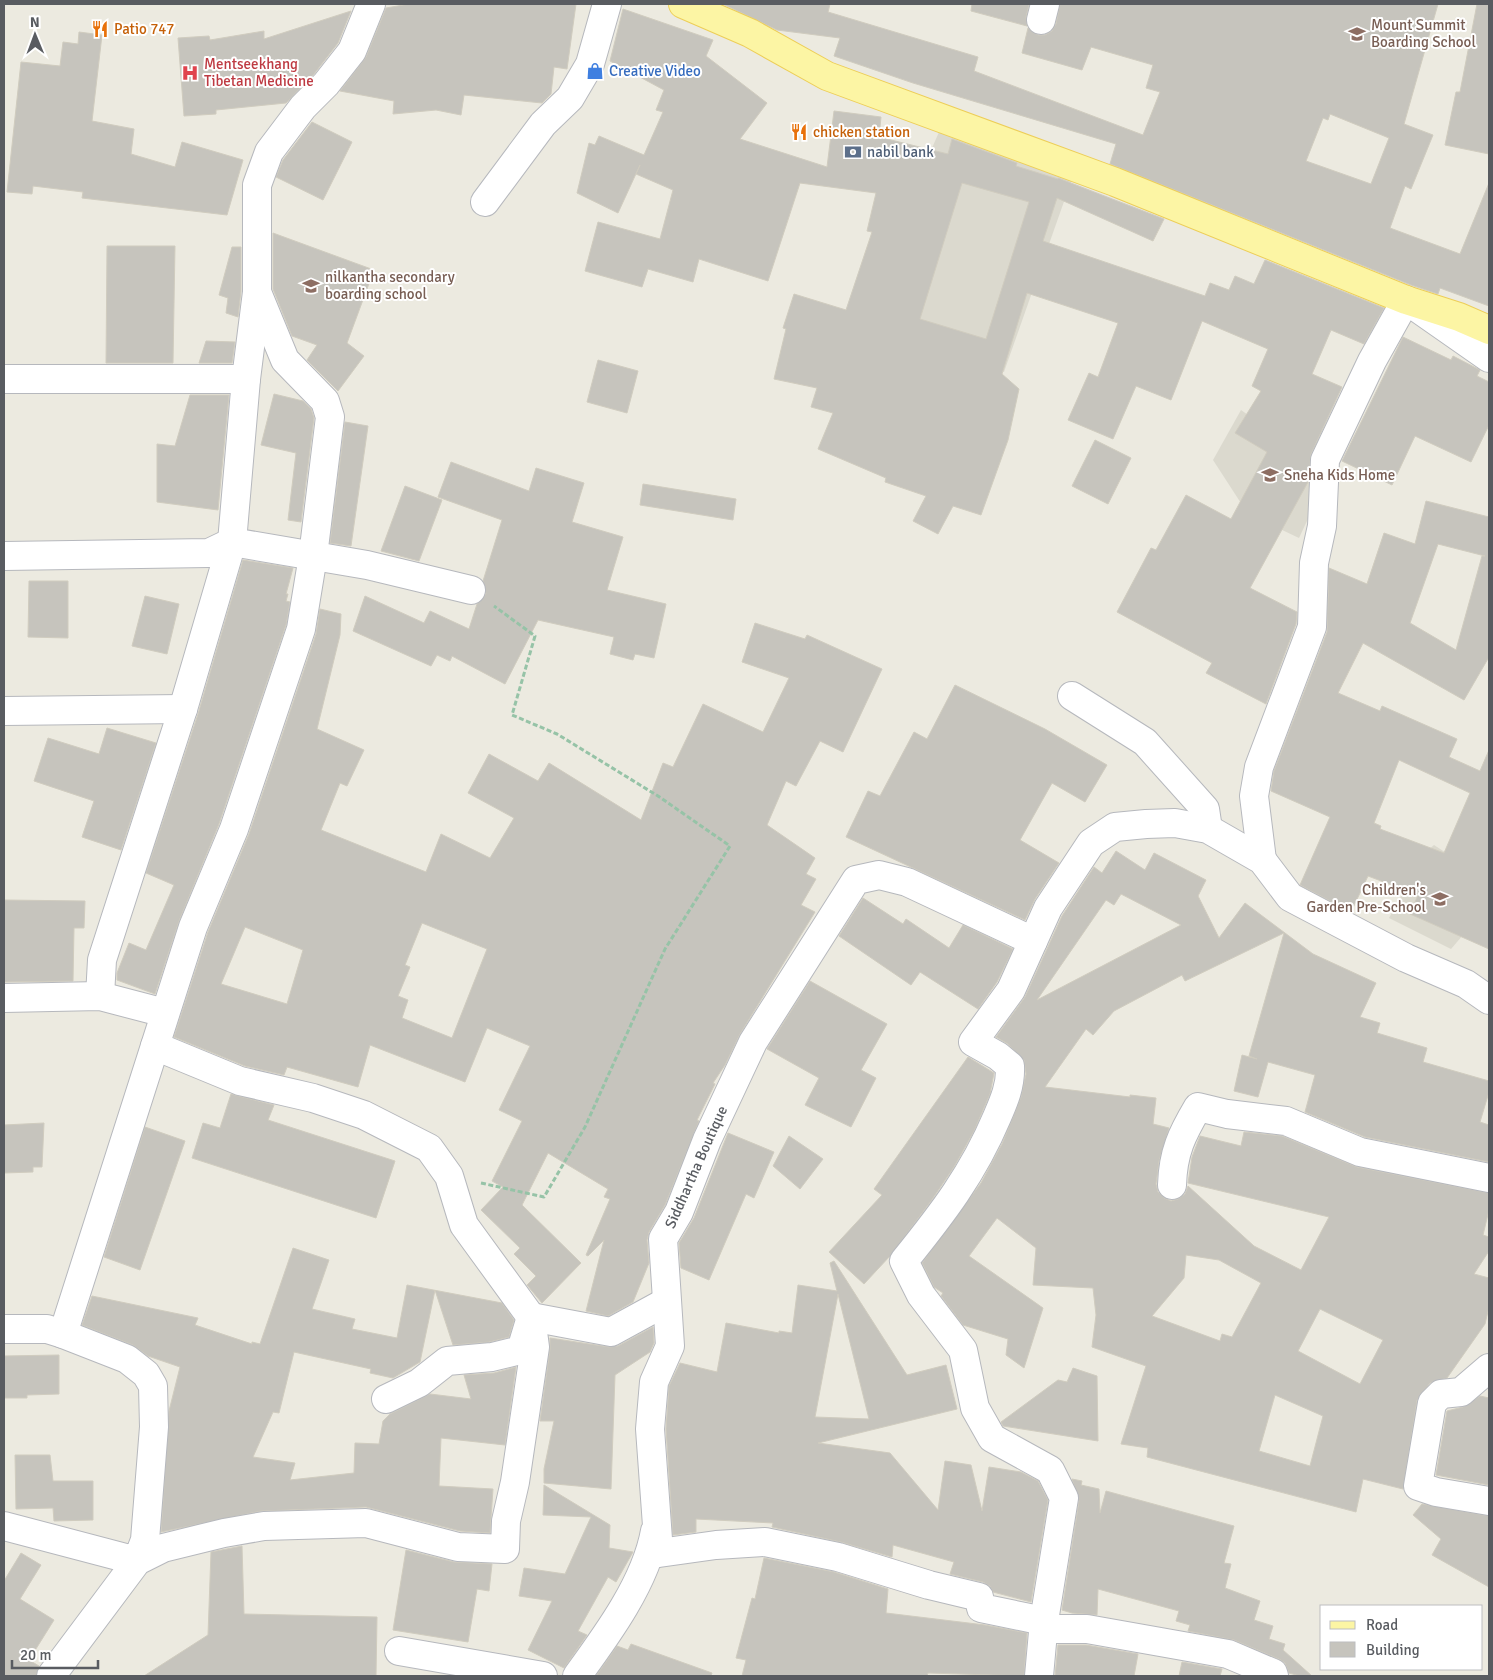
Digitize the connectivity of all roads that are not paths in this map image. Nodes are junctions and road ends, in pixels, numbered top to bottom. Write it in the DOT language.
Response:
graph roads {
  1 [pos="372,4"];
  2 [pos="607,4"];
  3 [pos="683,4"];
  4 [pos="486,202"];
  5 [pos="257,292"];
  6 [pos="1406,300"];
  7 [pos="1489,330"];
  8 [pos="1489,358"];
  9 [pos="4,379"];
  10 [pos="246,379"];
  11 [pos="232,542"];
  12 [pos="4,556"];
  13 [pos="313,556"];
  14 [pos="471,590"];
  15 [pos="1072,696"];
  16 [pos="183,709"];
  17 [pos="4,711"];
  18 [pos="1208,830"];
  19 [pos="1262,860"];
  20 [pos="1033,941"];
  21 [pos="100,996"];
  22 [pos="4,998"];
  23 [pos="1488,999"];
  24 [pos="165,1013"];
  25 [pos="154,1046"];
  26 [pos="1489,1178"];
  27 [pos="1172,1185"];
  28 [pos="666,1302"];
  29 [pos="531,1317"];
  30 [pos="4,1329"];
  31 [pos="63,1334"];
  32 [pos="1489,1368"];
  33 [pos="386,1399"];
  34 [pos="1489,1501"];
  35 [pos="658,1514"];
  36 [pos="4,1526"];
  37 [pos="137,1561"];
  38 [pos="1044,1622"];
  39 [pos="399,1651"];
  40 [pos="51,1676"];
  41 [pos="543,1676"];
  42 [pos="577,1676"];
  43 [pos="1039,1676"];
  44 [pos="1274,1676"];
  1 -- 5 [label="street"];
  2 -- 4 [label="street"];
  3 -- 6 [label="main road"];
  5 -- 10 [label="street"];
  5 -- 13 [label="street"];
  6 -- 7 [label="main road"];
  6 -- 8 [label="street"];
  6 -- 19 [label="street"];
  9 -- 10 [label="street"];
  10 -- 11 [label="street"];
  11 -- 12 [label="street"];
  11 -- 13 [label="street"];
  11 -- 16 [label="street"];
  13 -- 14 [label="street"];
  13 -- 24 [label="street"];
  15 -- 18 [label="street"];
  16 -- 17 [label="street"];
  16 -- 21 [label="street"];
  18 -- 19 [label="street"];
  18 -- 20 [label="street"];
  19 -- 23 [label="street"];
  20 -- 28 [label="street, Siddhartha Boutique"];
  20 -- 38 [label="street"];
  21 -- 22 [label="street"];
  21 -- 24 [label="street"];
  24 -- 25 [label="street"];
  25 -- 29 [label="street"];
  25 -- 31 [label="street"];
  26 -- 27 [label="street"];
  28 -- 29 [label="street"];
  28 -- 35 [label="street, Siddhartha Boutique"];
  29 -- 33 [label="street"];
  29 -- 37 [label="street"];
  30 -- 31 [label="street"];
  31 -- 37 [label="street"];
  32 -- 34 [label="street"];
  35 -- 38 [label="street"];
  35 -- 42 [label="street"];
  36 -- 37 [label="street"];
  37 -- 40 [label="street"];
  38 -- 43 [label="street"];
  38 -- 44 [label="street"];
  39 -- 41 [label="street"];
}
